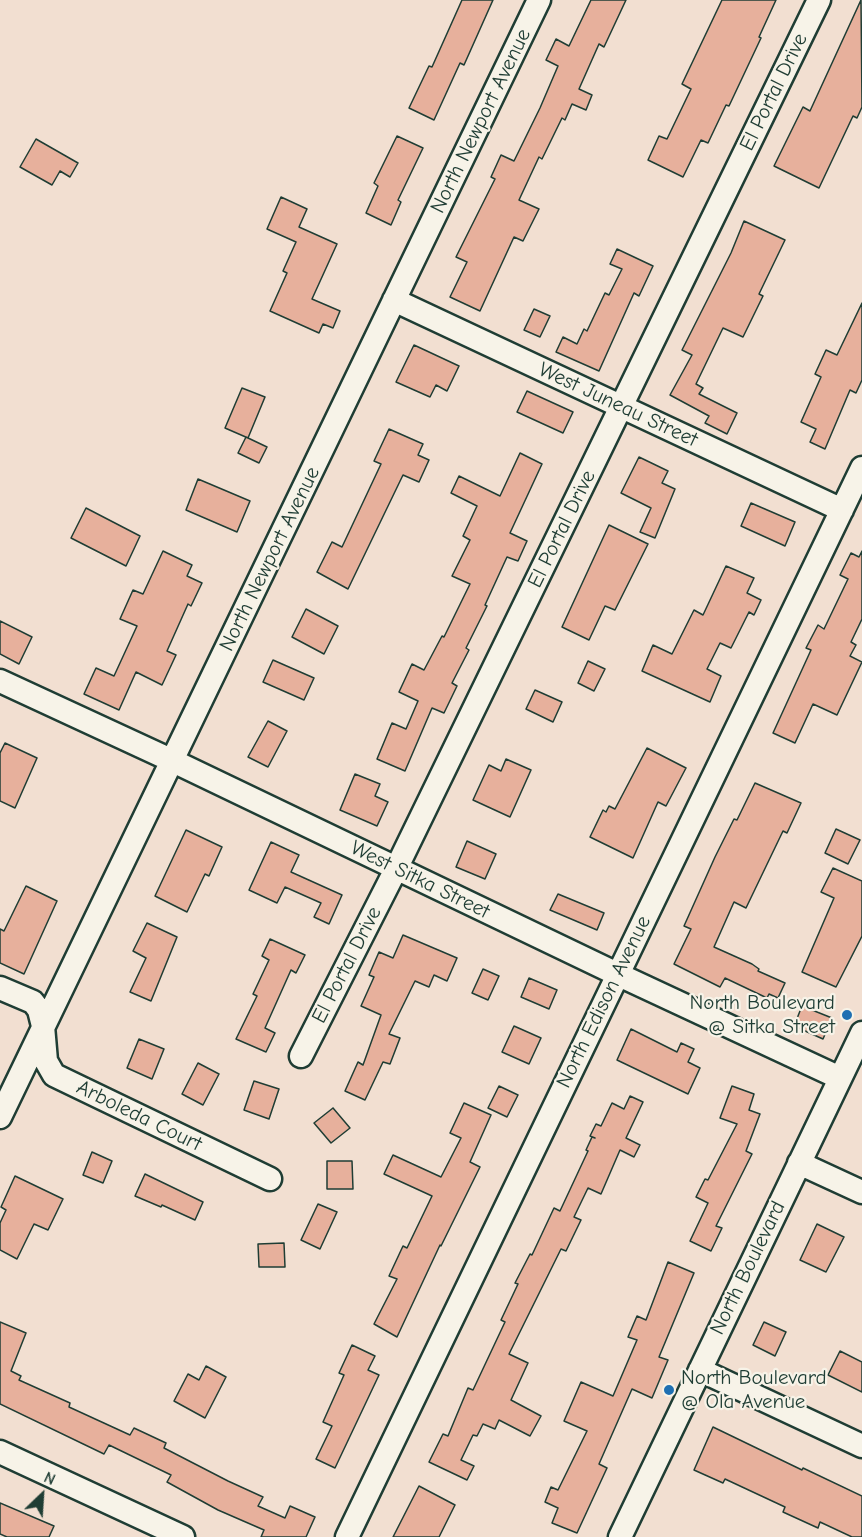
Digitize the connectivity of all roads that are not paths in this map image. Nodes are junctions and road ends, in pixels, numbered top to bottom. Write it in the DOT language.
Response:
graph roads {
  1 [pos="539,0"];
  2 [pos="819,0"];
  3 [pos="394,300"];
  4 [pos="621,407"];
  5 [pos="862,468"];
  6 [pos="842,510"];
  7 [pos="0,681"];
  8 [pos="173,761"];
  9 [pos="396,869"];
  10 [pos="617,974"];
  11 [pos="0,988"];
  12 [pos="44,1026"];
  13 [pos="862,1033"];
  14 [pos="302,1056"];
  15 [pos="840,1078"];
  16 [pos="0,1117"];
  17 [pos="799,1163"];
  18 [pos="270,1179"];
  19 [pos="862,1192"];
  20 [pos="700,1370"];
  21 [pos="862,1446"];
  22 [pos="0,1452"];
  23 [pos="183,1537"];
  24 [pos="347,1537"];
  25 [pos="620,1537"];
  1 -- 3 [label="street, North Newport Avenue"];
  2 -- 4 [label="street, El Portal Drive"];
  3 -- 4 [label="street, West Juneau Street"];
  3 -- 8 [label="street, North Newport Avenue"];
  4 -- 6 [label="street, West Juneau Street"];
  4 -- 9 [label="street, El Portal Drive"];
  5 -- 6 [label="street, North Edison Avenue"];
  6 -- 10 [label="street, North Edison Avenue"];
  7 -- 8 [label="street, West Sitka Street"];
  8 -- 9 [label="street, West Sitka Street"];
  8 -- 12 [label="street, North Newport Avenue"];
  9 -- 10 [label="street, West Sitka Street"];
  9 -- 14 [label="street, El Portal Drive"];
  10 -- 15 [label="street, West Sitka Street"];
  10 -- 24 [label="street, North Edison Avenue"];
  11 -- 12 [label="street"];
  12 -- 16 [label="street, North Newport Avenue"];
  12 -- 18 [label="street, Arboleda Court"];
  13 -- 15 [label="street, North Boulevard"];
  15 -- 17 [label="street, North Boulevard"];
  17 -- 19 [label="street"];
  17 -- 20 [label="street, North Boulevard"];
  20 -- 21 [label="street"];
  20 -- 25 [label="street, North Boulevard"];
  22 -- 23 [label="street"];
}
